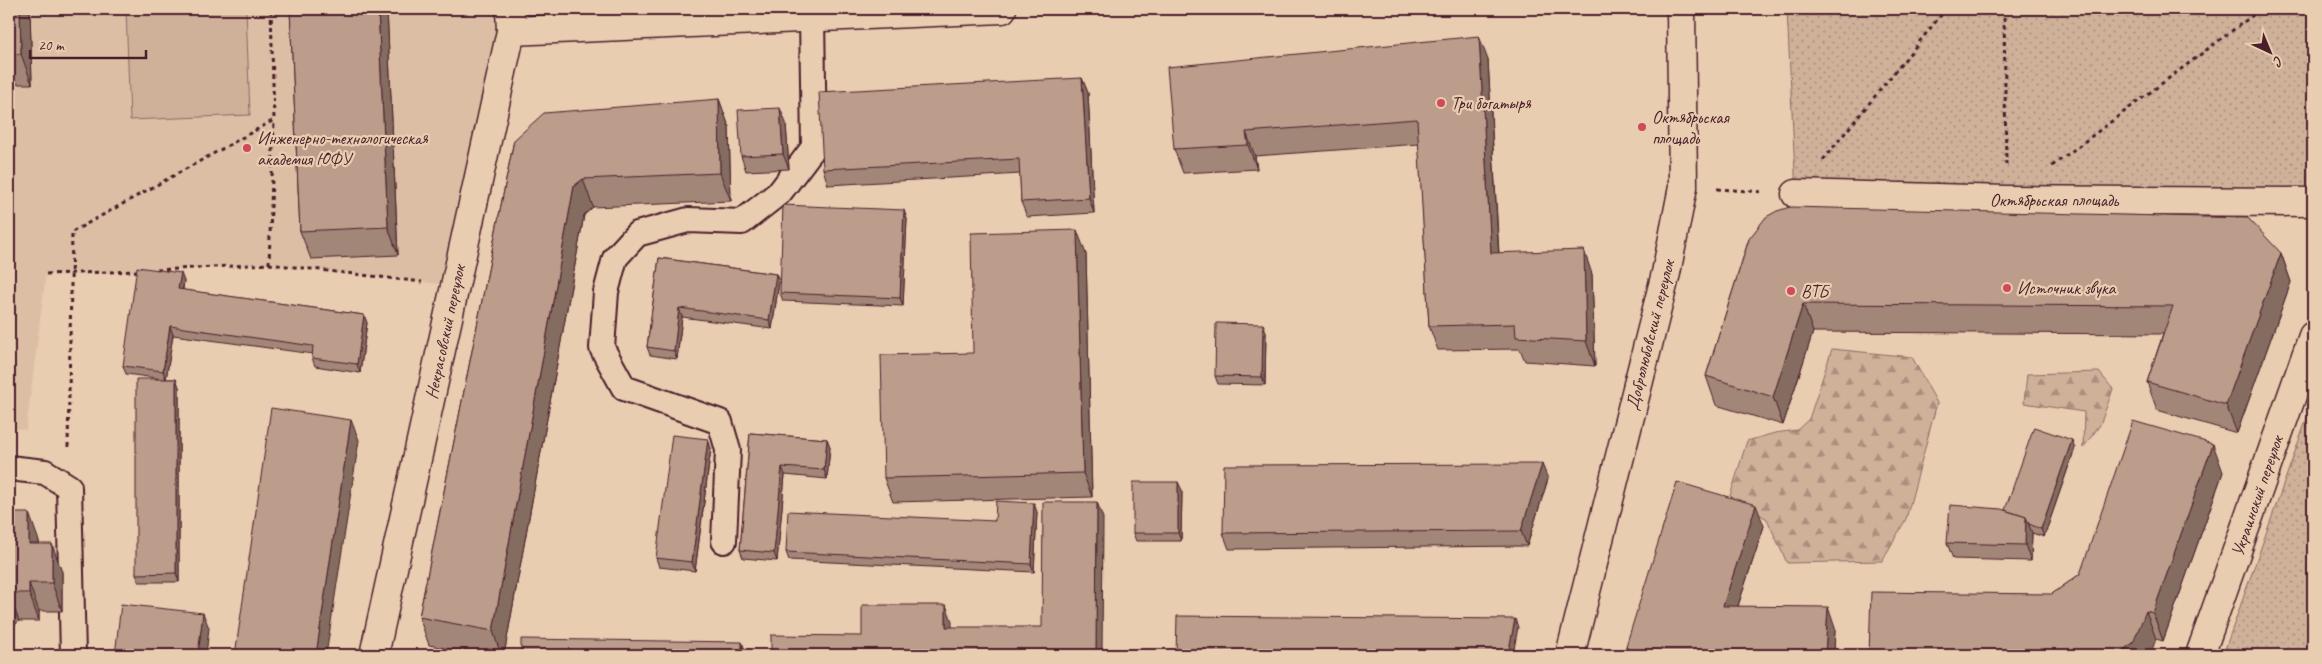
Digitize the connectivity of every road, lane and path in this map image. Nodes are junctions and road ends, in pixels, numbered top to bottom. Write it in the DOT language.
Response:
graph roads {
  1 [pos="271,9"];
  2 [pos="1002,9"];
  3 [pos="1681,9"];
  4 [pos="1946,9"];
  5 [pos="2004,9"];
  6 [pos="2261,9"];
  7 [pos="812,18"];
  8 [pos="510,20"];
  9 [pos="274,120"];
  10 [pos="1682,187"];
  11 [pos="1796,194"];
  12 [pos="2006,200"];
  13 [pos="2313,202"];
  14 [pos="269,264"];
  15 [pos="140,271"];
  16 [pos="150,271"];
  17 [pos="46,274"];
  18 [pos="71,275"];
  19 [pos="455,286"];
  20 [pos="2313,336"];
  21 [pos="9,468"];
  22 [pos="69,487"];
  23 [pos="724,541"];
  24 [pos="73,655"];
  25 [pos="374,655"];
  26 [pos="1570,655"];
  27 [pos="2200,655"];
  1 -- 9 [label="path"];
  2 -- 7 [label="street"];
  3 -- 10 [label="street, Добролюбовский переулок"];
  4 -- 11 [label="path"];
  5 -- 12 [label="path"];
  6 -- 12 [label="path"];
  7 -- 8 [label="street"];
  7 -- 23 [label="lane"];
  8 -- 19 [label="street, Некрасовский переулок"];
  9 -- 14 [label="path"];
  9 -- 18 [label="path"];
  10 -- 11 [label="path"];
  10 -- 26 [label="street, Добролюбовский переулок"];
  11 -- 12 [label="street, Октябрьская площадь"];
  12 -- 13 [label="street, Октябрьская площадь"];
  14 -- 16 [label="path"];
  14 -- 19 [label="path"];
  15 -- 18 [label="path"];
  17 -- 18 [label="path"];
  18 -- 22 [label="path"];
  19 -- 25 [label="street, Некрасовский переулок"];
  20 -- 27 [label="street, Украинский переулок"];
  21 -- 22 [label="lane"];
  22 -- 24 [label="lane"];
}
